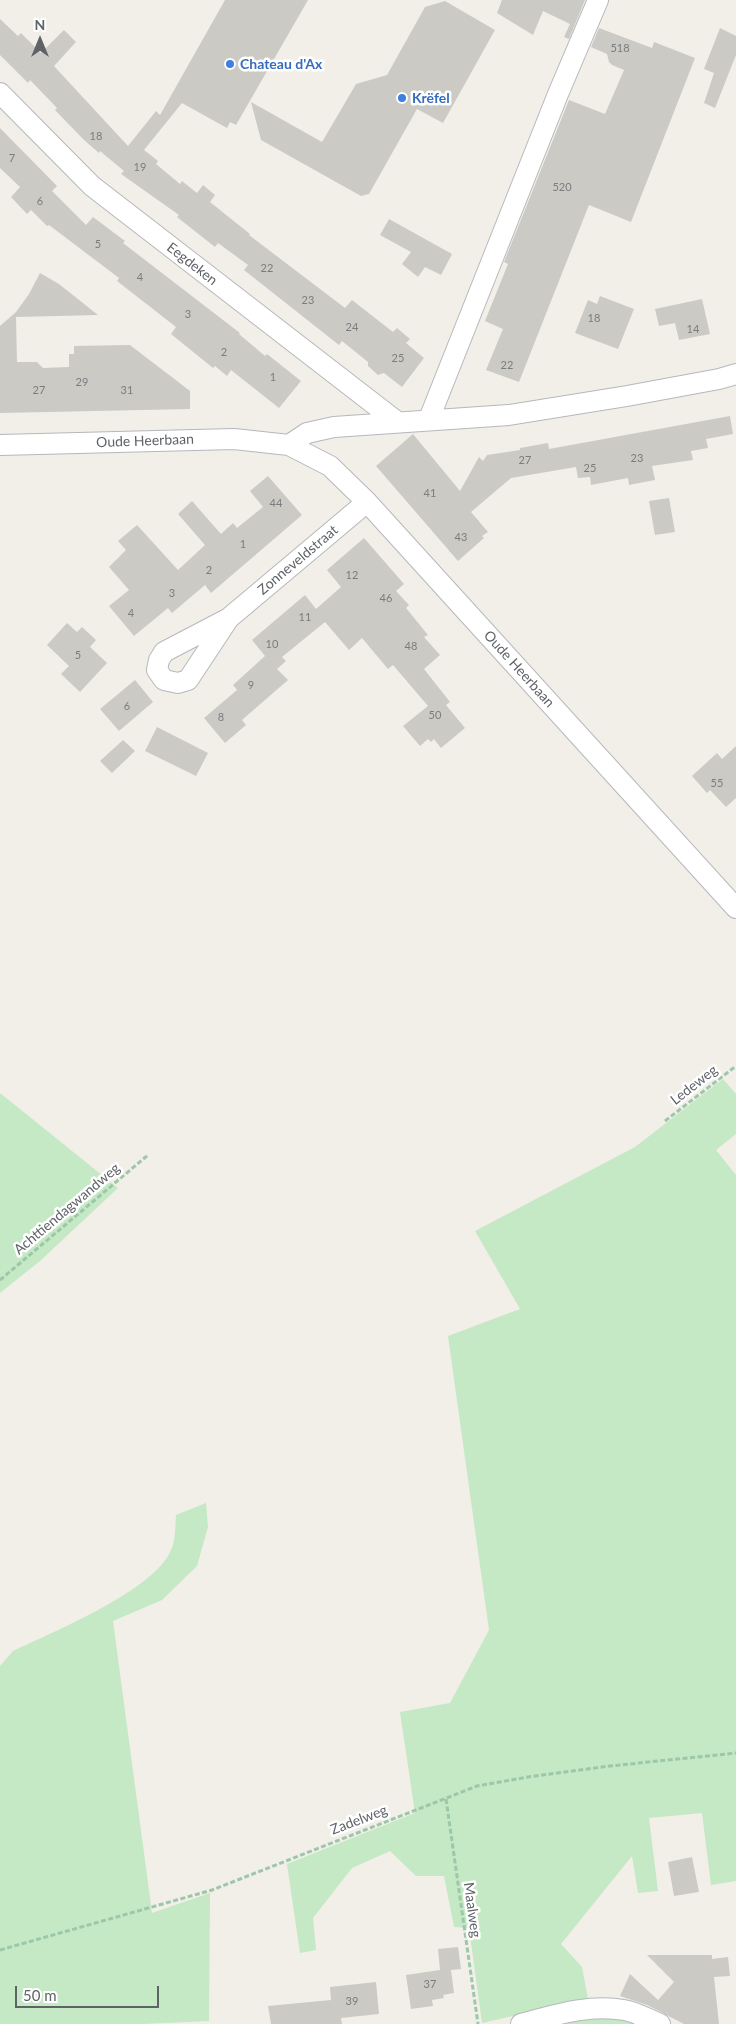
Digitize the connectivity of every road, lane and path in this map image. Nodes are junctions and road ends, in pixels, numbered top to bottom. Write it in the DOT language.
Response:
graph roads {
  1 [pos="598,0"];
  2 [pos="0,93"];
  3 [pos="736,374"];
  4 [pos="429,419"];
  5 [pos="396,421"];
  6 [pos="0,445"];
  7 [pos="289,445"];
  8 [pos="367,502"];
  9 [pos="229,618"];
  10 [pos="736,908"];
  11 [pos="736,1066"];
  12 [pos="665,1121"];
  13 [pos="148,1155"];
  14 [pos="0,1280"];
  15 [pos="736,1753"];
  16 [pos="446,1799"];
  17 [pos="0,1950"];
  18 [pos="478,2024"];
  19 [pos="521,2024"];
  20 [pos="660,2024"];
  1 -- 4 [label="street"];
  2 -- 5 [label="street, Eegdeken"];
  3 -- 4 [label="street"];
  4 -- 5 [label="street"];
  5 -- 7 [label="street"];
  6 -- 7 [label="street, Oude Heerbaan"];
  7 -- 8 [label="street, Oude Heerbaan"];
  8 -- 9 [label="street, Zonneveldstraat"];
  8 -- 10 [label="street, Oude Heerbaan"];
  11 -- 12 [label="path, Ledeweg"];
  13 -- 14 [label="path, Achttiendagwandweg"];
  15 -- 16 [label="path, Zadelweg"];
  16 -- 17 [label="path, Zadelweg"];
  16 -- 18 [label="path, Maalweg"];
  19 -- 20 [label="street"];
}
